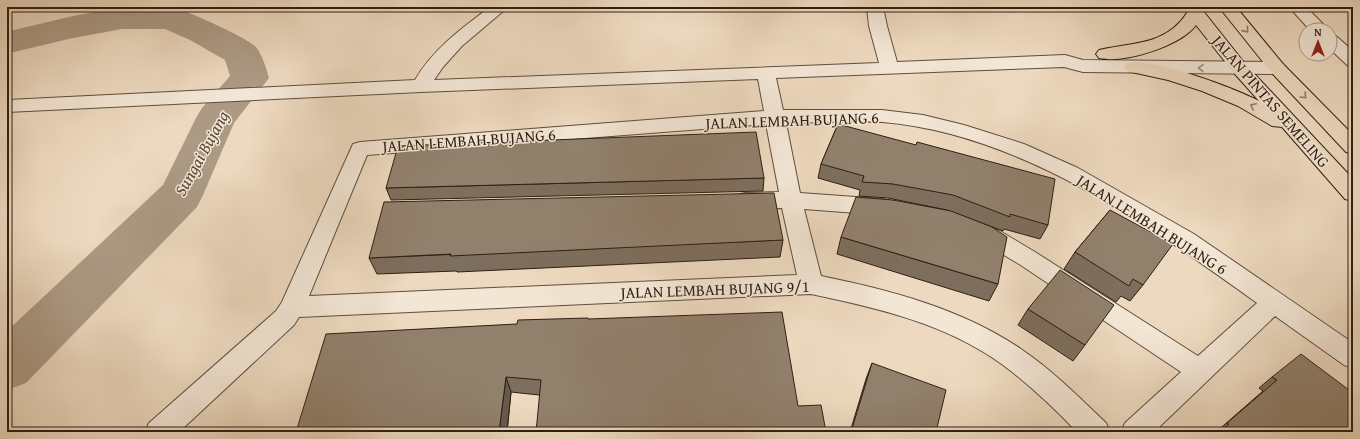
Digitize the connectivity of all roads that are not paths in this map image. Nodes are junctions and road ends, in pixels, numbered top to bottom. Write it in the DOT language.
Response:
graph roads {
  1 [pos="500,7"];
  2 [pos="875,7"];
  3 [pos="1227,7"];
  4 [pos="1297,7"];
  5 [pos="1193,10"];
  6 [pos="1312,22"];
  7 [pos="1338,47"];
  8 [pos="1106,54"];
  9 [pos="1228,54"];
  10 [pos="1265,54"];
  11 [pos="1065,61"];
  12 [pos="1353,61"];
  13 [pos="1133,66"];
  14 [pos="890,68"];
  15 [pos="1277,68"];
  16 [pos="1240,69"];
  17 [pos="766,74"];
  18 [pos="421,86"];
  19 [pos="7,106"];
  20 [pos="775,117"];
  21 [pos="1298,133"];
  22 [pos="1353,147"];
  23 [pos="1353,194"];
  24 [pos="791,200"];
  25 [pos="728,201"];
  26 [pos="903,210"];
  27 [pos="960,224"];
  28 [pos="811,284"];
  29 [pos="1274,302"];
  30 [pos="292,307"];
  31 [pos="1353,357"];
  32 [pos="1200,372"];
  33 [pos="159,432"];
  34 [pos="1096,432"];
  35 [pos="1135,432"];
  1 -- 18 [label="street"];
  2 -- 14 [label="street"];
  3 -- 10 [label="main road, JALAN PINTAS SEMELING, one-way"];
  4 -- 6 [label="street"];
  5 -- 8 [label="main road"];
  5 -- 9 [label="main road, JALAN PINTAS SEMELING"];
  7 -- 12 [label="street"];
  8 -- 9 [label="street"];
  8 -- 11 [label="street"];
  9 -- 10 [label="street"];
  9 -- 16 [label="main road, JALAN PINTAS SEMELING"];
  10 -- 15 [label="main road, JALAN PINTAS SEMELING"];
  11 -- 13 [label="street"];
  11 -- 14 [label="street"];
  16 -- 13 [label="street, one-way"];
  21 -- 13 [label="main road, one-way"];
  14 -- 17 [label="street"];
  15 -- 16 [label="street"];
  15 -- 22 [label="main road, JALAN PINTAS SEMELING, one-way"];
  16 -- 21 [label="main road, JALAN PINTAS SEMELING"];
  17 -- 18 [label="street"];
  17 -- 20 [label="street"];
  18 -- 19 [label="street"];
  20 -- 24 [label="street"];
  20 -- 29 [label="street, JALAN LEMBAH BUJANG 6"];
  20 -- 30 [label="street, JALAN LEMBAH BUJANG 6"];
  21 -- 23 [label="main road, JALAN PINTAS SEMELING"];
  24 -- 25 [label="street"];
  24 -- 26 [label="street"];
  24 -- 28 [label="street"];
  27 -- 32 [label="street"];
  28 -- 30 [label="street, JALAN LEMBAH BUJANG 9/1"];
  28 -- 34 [label="street, JALAN LEMBAH BUJANG 9/1"];
  29 -- 31 [label="street, JALAN LEMBAH BUJANG 6"];
  29 -- 32 [label="street"];
  30 -- 33 [label="street"];
  32 -- 35 [label="street"];
}
